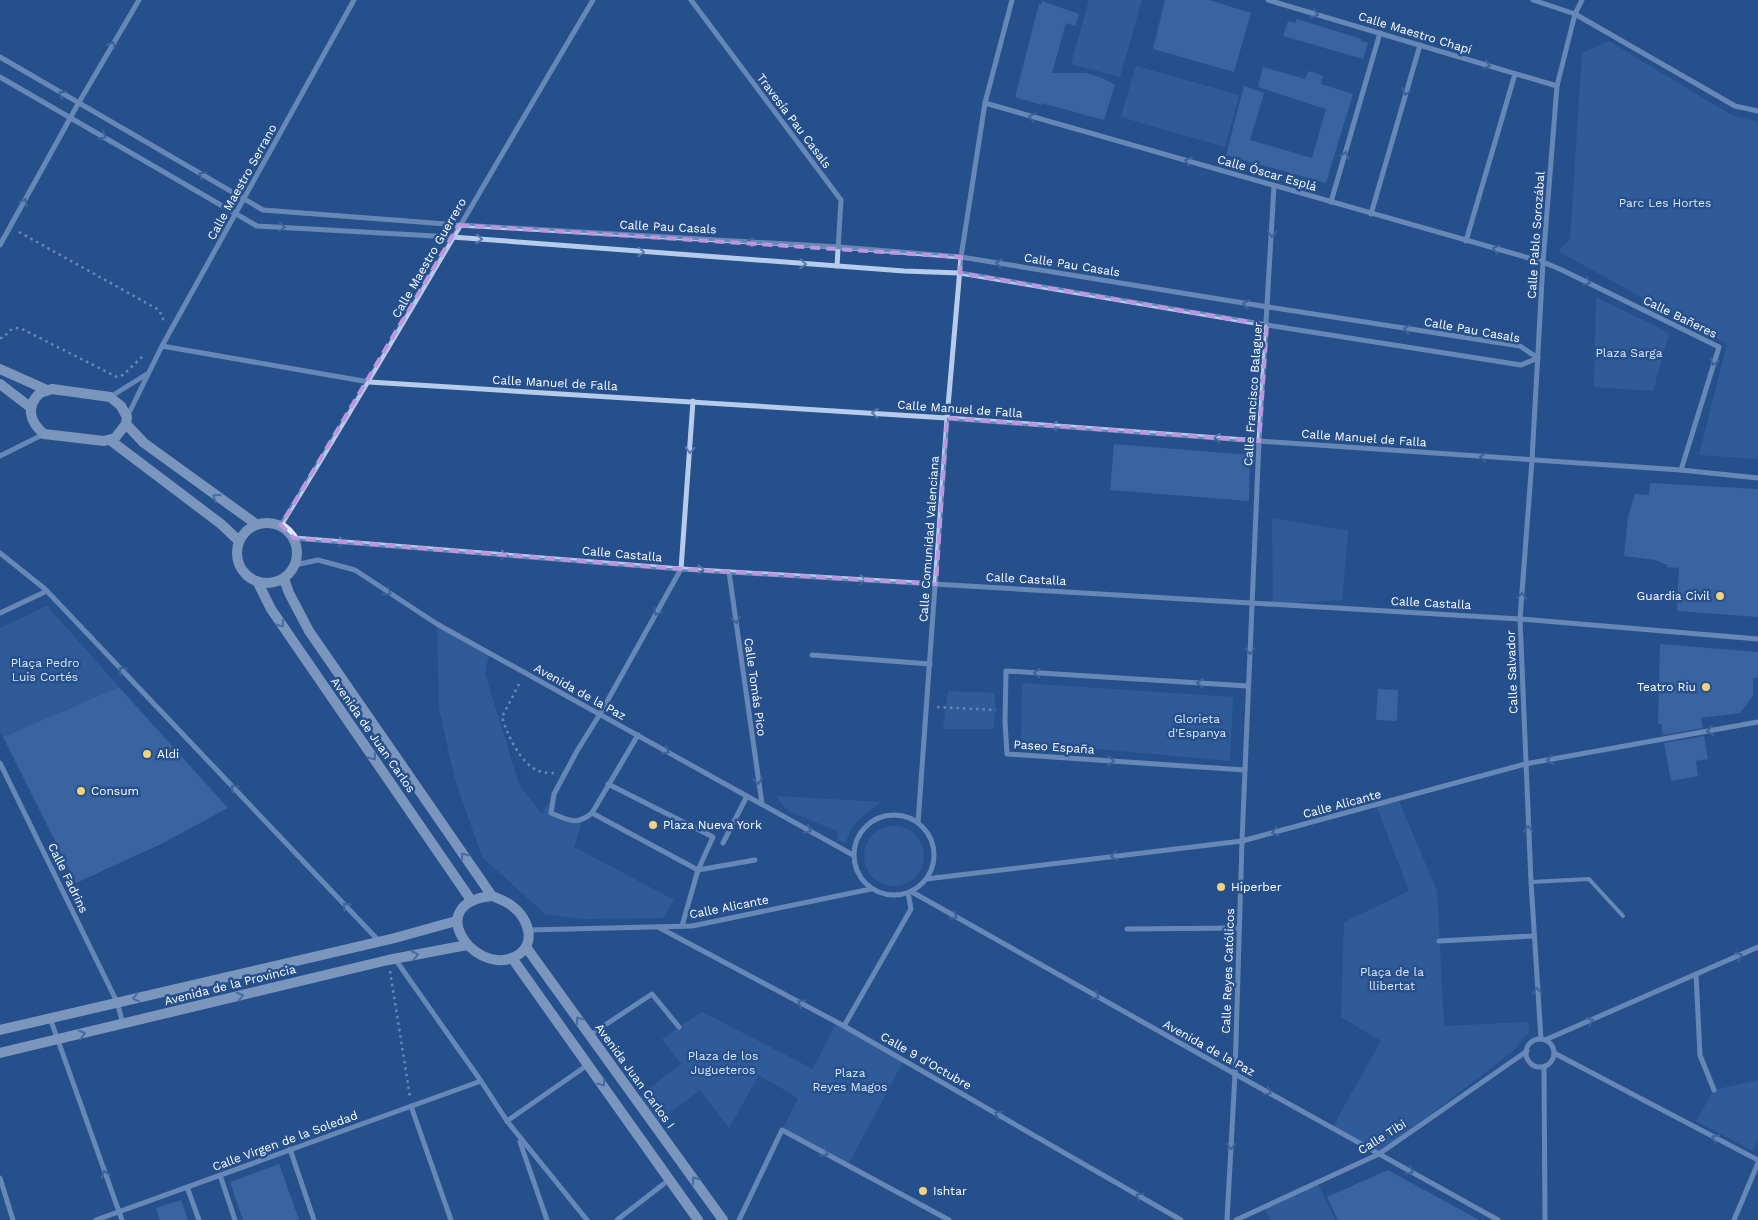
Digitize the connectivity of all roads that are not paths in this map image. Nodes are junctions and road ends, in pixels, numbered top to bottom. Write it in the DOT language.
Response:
graph roads {
  1 [pos="138,0"];
  2 [pos="354,0"];
  3 [pos="593,0"];
  4 [pos="691,0"];
  5 [pos="1012,0"];
  6 [pos="1268,0"];
  7 [pos="1533,0"];
  8 [pos="1582,0"];
  9 [pos="1575,14"];
  10 [pos="1380,33"];
  11 [pos="1420,45"];
  12 [pos="0,57"];
  13 [pos="1515,74"];
  14 [pos="0,77"];
  15 [pos="1557,86"];
  16 [pos="985,103"];
  17 [pos="78,104"];
  18 [pos="1758,111"];
  19 [pos="71,117"];
  20 [pos="1274,186"];
  21 [pos="245,199"];
  22 [pos="1331,202"];
  23 [pos="237,214"];
  24 [pos="1371,214"];
  25 [pos="459,225"];
  26 [pos="452,238"];
  27 [pos="1466,241"];
  28 [pos="0,245"];
  29 [pos="839,247"];
  30 [pos="961,257"];
  31 [pos="1543,262"];
  32 [pos="837,266"];
  33 [pos="960,273"];
  34 [pos="1268,307"];
  35 [pos="1267,325"];
  36 [pos="162,346"];
  37 [pos="1538,358"];
  38 [pos="0,369"];
  39 [pos="148,374"];
  40 [pos="369,382"];
  41 [pos="0,384"];
  42 [pos="47,390"];
  43 [pos="110,397"];
  44 [pos="693,401"];
  45 [pos="30,407"];
  46 [pos="947,418"];
  47 [pos="126,420"];
  48 [pos="44,434"];
  49 [pos="110,440"];
  50 [pos="1259,441"];
  51 [pos="0,456"];
  52 [pos="1532,460"];
  53 [pos="1681,470"];
  54 [pos="1758,478"];
  55 [pos="256,524"];
  56 [pos="281,525"];
  57 [pos="294,538"];
  58 [pos="239,541"];
  59 [pos="0,553"];
  60 [pos="296,565"];
  61 [pos="681,569"];
  62 [pos="729,572"];
  63 [pos="284,579"];
  64 [pos="257,581"];
  65 [pos="936,584"];
  66 [pos="47,591"];
  67 [pos="1252,603"];
  68 [pos="0,613"];
  69 [pos="1520,619"];
  70 [pos="1758,639"];
  71 [pos="812,655"];
  72 [pos="930,664"];
  73 [pos="1248,686"];
  74 [pos="600,714"];
  75 [pos="1758,722"];
  76 [pos="638,735"];
  77 [pos="0,762"];
  78 [pos="1526,764"];
  79 [pos="1245,770"];
  80 [pos="608,784"];
  81 [pos="747,796"];
  82 [pos="762,804"];
  83 [pos="592,813"];
  84 [pos="918,823"];
  85 [pos="1242,841"];
  86 [pos="723,842"];
  87 [pos="853,855"];
  88 [pos="755,860"];
  89 [pos="698,870"];
  90 [pos="926,878"];
  91 [pos="1531,882"];
  92 [pos="871,889"];
  93 [pos="910,892"];
  94 [pos="492,896"];
  95 [pos="471,900"];
  96 [pos="1623,916"];
  97 [pos="456,921"];
  98 [pos="682,926"];
  99 [pos="658,927"];
  100 [pos="1239,928"];
  101 [pos="1127,929"];
  102 [pos="529,930"];
  103 [pos="1534,936"];
  104 [pos="380,941"];
  105 [pos="1439,941"];
  106 [pos="467,945"];
  107 [pos="526,947"];
  108 [pos="1758,947"];
  109 [pos="512,958"];
  110 [pos="392,960"];
  111 [pos="1696,974"];
  112 [pos="117,1002"];
  113 [pos="50,1018"];
  114 [pos="123,1024"];
  115 [pos="844,1026"];
  116 [pos="679,1027"];
  117 [pos="0,1030"];
  118 [pos="589,1035"];
  119 [pos="57,1040"];
  120 [pos="1543,1040"];
  121 [pos="1526,1051"];
  122 [pos="0,1053"];
  123 [pos="1554,1053"];
  124 [pos="589,1064"];
  125 [pos="1544,1066"];
  126 [pos="1235,1074"];
  127 [pos="481,1081"];
  128 [pos="1714,1090"];
  129 [pos="411,1106"];
  130 [pos="507,1121"];
  131 [pos="519,1137"];
  132 [pos="290,1149"];
  133 [pos="1379,1154"];
  134 [pos="1758,1162"];
  135 [pos="220,1175"];
  136 [pos="0,1178"];
  137 [pos="670,1179"];
  138 [pos="187,1187"];
  139 [pos="119,1212"];
  140 [pos="13,1220"];
  141 [pos="96,1220"];
  142 [pos="122,1220"];
  143 [pos="199,1220"];
  144 [pos="236,1220"];
  145 [pos="314,1220"];
  146 [pos="451,1220"];
  147 [pos="547,1220"];
  148 [pos="587,1220"];
  149 [pos="617,1220"];
  150 [pos="698,1220"];
  151 [pos="723,1220"];
  152 [pos="738,1220"];
  153 [pos="949,1220"];
  154 [pos="1181,1220"];
  155 [pos="1226,1220"];
  156 [pos="1236,1220"];
  157 [pos="1498,1220"];
  158 [pos="1545,1220"];
  159 [pos="1734,1220"];
  17 -- 1 [label="street, one-way"];
  2 -- 21 [label="street, Calle Maestro Serrano"];
  3 -- 25 [label="street, Calle Maestro Guerrero"];
  4 -- 29 [label="street, Travesía Pau Casals"];
  5 -- 16 [label="street, Calle Comunidad Valenciana"];
  6 -- 10 [label="street, Calle Maestro Chapí, one-way"];
  7 -- 9 [label="street"];
  8 -- 9 [label="street, Calle Pablo Sorozábal"];
  9 -- 15 [label="street, Calle Pablo Sorozábal"];
  9 -- 18 [label="street"];
  10 -- 11 [label="street, Calle Maestro Chapí"];
  22 -- 10 [label="street, one-way"];
  11 -- 13 [label="street, Calle Maestro Chapí, one-way"];
  11 -- 24 [label="street, one-way"];
  17 -- 12 [label="street, Calle Pau Casals, one-way"];
  13 -- 15 [label="street, Calle Maestro Chapí"];
  13 -- 27 [label="street"];
  14 -- 19 [label="street, Calle Pau Casals"];
  15 -- 31 [label="street, Calle Pablo Sorozábal"];
  20 -- 16 [label="street, Calle Óscar Esplá, one-way"];
  16 -- 30 [label="street, Calle Comunidad Valenciana"];
  17 -- 19 [label="street"];
  21 -- 17 [label="street, Calle Pau Casals, one-way"];
  19 -- 23 [label="street, Calle Pau Casals, one-way"];
  28 -- 19 [label="street, one-way"];
  20 -- 22 [label="street, Calle Óscar Esplá"];
  20 -- 34 [label="street, Calle Francisco Balaguer, one-way"];
  21 -- 23 [label="street, Calle Maestro Serrano"];
  21 -- 25 [label="street, Calle Pau Casals"];
  22 -- 24 [label="street, Calle Óscar Esplá"];
  23 -- 26 [label="street, Calle Pau Casals, one-way"];
  23 -- 36 [label="street, Calle Maestro Serrano"];
  24 -- 27 [label="street, Calle Óscar Esplá"];
  25 -- 26 [label="street, Calle Maestro Guerrero"];
  29 -- 25 [label="street, Calle Pau Casals, one-way"];
  26 -- 32 [label="street, Calle Pau Casals, one-way"];
  26 -- 40 [label="street, Calle Maestro Guerrero"];
  31 -- 27 [label="street, Calle Óscar Esplá, one-way"];
  29 -- 30 [label="street, Calle Pau Casals"];
  29 -- 32 [label="street, Travesía Pau Casals"];
  30 -- 33 [label="street, Calle Comunidad Valenciana"];
  34 -- 30 [label="street, Calle Pau Casals, one-way"];
  31 -- 37 [label="street, Calle Pablo Sorozábal"];
  31 -- 53 [label="street, Calle Bañeres, one-way"];
  32 -- 33 [label="street, Calle Pau Casals"];
  33 -- 35 [label="street, Calle Pau Casals"];
  33 -- 46 [label="street, Calle Comunidad Valenciana"];
  34 -- 35 [label="street, Calle Francisco Balaguer"];
  37 -- 34 [label="street, Calle Pau Casals, one-way"];
  35 -- 37 [label="street, Calle Pau Casals"];
  35 -- 50 [label="street, Calle Francisco Balaguer"];
  36 -- 39 [label="street, Calle Maestro Serrano"];
  36 -- 40 [label="street, Calle Manuel de Falla"];
  37 -- 52 [label="street, Calle Pablo Sorozábal"];
  38 -- 42 [label="main road"];
  39 -- 43 [label="street"];
  39 -- 47 [label="street, Calle Maestro Serrano"];
  40 -- 44 [label="street, Calle Manuel de Falla"];
  40 -- 56 [label="street, Calle Maestro Guerrero"];
  41 -- 45 [label="main road"];
  42 -- 43 [label="main road"];
  42 -- 45 [label="main road"];
  43 -- 47 [label="main road"];
  46 -- 44 [label="street, Calle Manuel de Falla, one-way"];
  44 -- 61 [label="street, one-way"];
  45 -- 48 [label="main road"];
  50 -- 46 [label="street, Calle Manuel de Falla, one-way"];
  46 -- 65 [label="street, Calle Comunidad Valenciana"];
  47 -- 49 [label="main road"];
  55 -- 47 [label="main road, one-way"];
  48 -- 49 [label="main road"];
  48 -- 51 [label="street"];
  49 -- 58 [label="main road"];
  52 -- 50 [label="street, Calle Manuel de Falla, one-way"];
  50 -- 67 [label="street, Calle Francisco Balaguer"];
  52 -- 53 [label="street, Calle Manuel de Falla"];
  69 -- 52 [label="street, Calle Salvador, one-way"];
  53 -- 54 [label="street, Calle Manuel de Falla"];
  55 -- 56 [label="main road"];
  55 -- 58 [label="main road"];
  56 -- 57 [label="main road"];
  57 -- 60 [label="main road"];
  57 -- 61 [label="street, Calle Castalla, one-way"];
  58 -- 64 [label="main road"];
  59 -- 66 [label="street"];
  60 -- 63 [label="main road"];
  60 -- 74 [label="street, Avenida de la Paz, one-way"];
  61 -- 62 [label="street, Calle Castalla, one-way"];
  61 -- 74 [label="street, one-way"];
  62 -- 65 [label="street, Calle Castalla, one-way"];
  62 -- 82 [label="street, Calle Tomás Pico, one-way"];
  63 -- 64 [label="main road"];
  94 -- 63 [label="main road, Avenida de Juan Carlos, one-way"];
  64 -- 95 [label="main road, Avenida de Juan Carlos, one-way"];
  65 -- 67 [label="street, Calle Castalla"];
  65 -- 72 [label="street, Calle Comunidad Valenciana"];
  66 -- 68 [label="street"];
  104 -- 66 [label="street, one-way"];
  67 -- 69 [label="street, Calle Castalla"];
  67 -- 73 [label="street, Calle Reyes Católicos, one-way"];
  69 -- 70 [label="street, Calle Castalla"];
  69 -- 78 [label="street, Calle Salvador"];
  71 -- 72 [label="street"];
  72 -- 84 [label="street, Calle Comunidad Valenciana"];
  73 -- 79 [label="street, Calle Reyes Católicos"];
  73 -- 79 [label="street, Paseo España, one-way"];
  74 -- 76 [label="street, Avenida de la Paz"];
  74 -- 83 [label="street"];
  75 -- 78 [label="street, Calle Alicante, one-way"];
  76 -- 80 [label="street"];
  76 -- 81 [label="street, Avenida de la Paz, one-way"];
  77 -- 112 [label="street, Calle Fadrins"];
  78 -- 85 [label="street, Calle Alicante, one-way"];
  91 -- 78 [label="street, Calle Salvador, one-way"];
  79 -- 85 [label="street, Calle Reyes Católicos"];
  80 -- 83 [label="street"];
  80 -- 89 [label="street"];
  81 -- 82 [label="street, Avenida de la Paz"];
  81 -- 86 [label="street"];
  82 -- 87 [label="street, Avenida de la Paz, one-way"];
  83 -- 89 [label="street"];
  84 -- 87 [label="street"];
  84 -- 90 [label="street"];
  85 -- 90 [label="street, Calle Alicante, one-way"];
  85 -- 100 [label="street, Calle Reyes Católicos"];
  87 -- 92 [label="street"];
  88 -- 89 [label="street"];
  89 -- 98 [label="street"];
  90 -- 93 [label="street"];
  91 -- 96 [label="lane"];
  91 -- 103 [label="street, Calle Salvador"];
  92 -- 93 [label="street"];
  92 -- 98 [label="street, Calle Alicante"];
  93 -- 115 [label="street"];
  93 -- 126 [label="street, Avenida de la Paz, one-way"];
  94 -- 95 [label="main road"];
  94 -- 102 [label="main road"];
  95 -- 97 [label="main road"];
  97 -- 104 [label="main road, Avenida de la Provincia"];
  97 -- 106 [label="main road"];
  98 -- 99 [label="street, Calle Alicante"];
  99 -- 102 [label="street, Calle Alicante"];
  115 -- 99 [label="street, Calle 9 d'Octubre, one-way"];
  100 -- 101 [label="street"];
  100 -- 126 [label="street, Calle Reyes Católicos"];
  102 -- 107 [label="main road"];
  103 -- 105 [label="street"];
  120 -- 103 [label="street, Calle Salvador, one-way"];
  104 -- 112 [label="main road, Avenida de la Provincia, one-way"];
  106 -- 109 [label="main road"];
  110 -- 106 [label="main road, Avenida de la Provincia, one-way"];
  107 -- 109 [label="main road"];
  118 -- 107 [label="main road, Avenida Juan Carlos I, one-way"];
  111 -- 108 [label="street, one-way"];
  109 -- 124 [label="main road"];
  114 -- 110 [label="main road, Avenida de la Provincia, one-way"];
  110 -- 127 [label="street"];
  120 -- 111 [label="street, one-way"];
  111 -- 128 [label="street"];
  112 -- 113 [label="main road, Avenida de la Provincia"];
  112 -- 114 [label="street, Calle Fadrins"];
  113 -- 117 [label="main road, Avenida de la Provincia"];
  113 -- 119 [label="street"];
  119 -- 114 [label="main road, Avenida de la Provincia, one-way"];
  154 -- 115 [label="street, Calle 9 d'Octubre, one-way"];
  116 -- 118 [label="street"];
  151 -- 118 [label="main road, Avenida Juan Carlos I, one-way"];
  119 -- 122 [label="main road, Avenida de la Provincia"];
  139 -- 119 [label="street, one-way"];
  120 -- 121 [label="street"];
  120 -- 123 [label="street"];
  121 -- 125 [label="street"];
  121 -- 133 [label="street, Calle Tibi"];
  123 -- 125 [label="street"];
  134 -- 123 [label="street, one-way"];
  124 -- 130 [label="street"];
  124 -- 137 [label="main road, one-way"];
  125 -- 158 [label="street"];
  126 -- 133 [label="street, Avenida de la Paz, one-way"];
  126 -- 155 [label="street, Calle Reyes Católicos, one-way"];
  127 -- 129 [label="street, Calle Virgen de la Soledad"];
  127 -- 130 [label="street"];
  129 -- 132 [label="street, Calle Virgen de la Soledad"];
  129 -- 146 [label="street"];
  130 -- 131 [label="street"];
  131 -- 147 [label="street"];
  131 -- 148 [label="street"];
  132 -- 135 [label="street, Calle Virgen de la Soledad"];
  132 -- 145 [label="street"];
  133 -- 156 [label="street, Calle Tibi"];
  133 -- 157 [label="street, Avenida de la Paz, one-way"];
  134 -- 159 [label="street"];
  135 -- 138 [label="street, Calle Virgen de la Soledad"];
  135 -- 144 [label="street"];
  136 -- 140 [label="street"];
  137 -- 149 [label="street"];
  137 -- 150 [label="main road"];
  138 -- 139 [label="street, Calle Virgen de la Soledad"];
  138 -- 143 [label="street"];
  139 -- 141 [label="street, Calle Virgen de la Soledad"];
  139 -- 142 [label="street"];
  152 -- 153 [label="street, one-way"];
}
